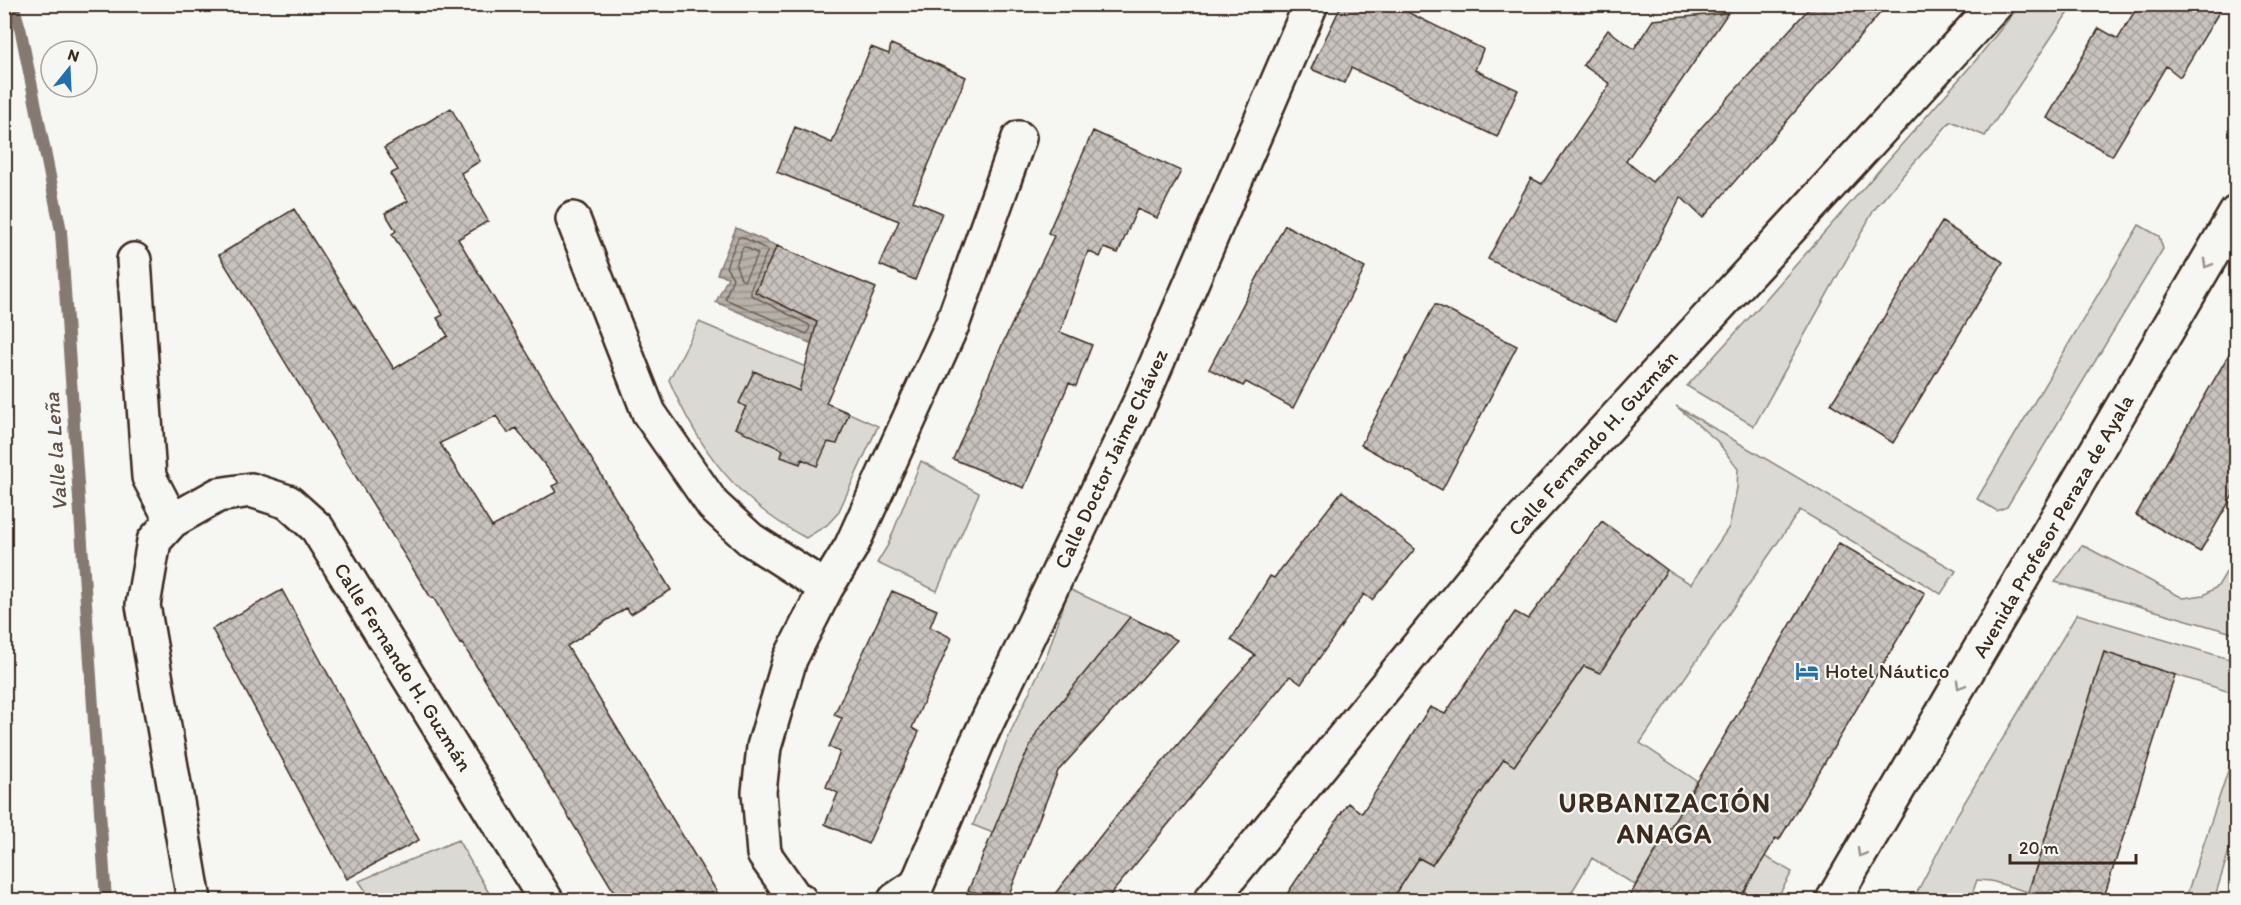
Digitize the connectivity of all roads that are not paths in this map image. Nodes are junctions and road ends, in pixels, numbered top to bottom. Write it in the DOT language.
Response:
graph roads {
  1 [pos="1311,4"];
  2 [pos="1996,4"];
  3 [pos="1019,138"];
  4 [pos="2236,213"];
  5 [pos="573,219"];
  6 [pos="135,260"];
  7 [pos="172,521"];
  8 [pos="826,588"];
  9 [pos="194,900"];
  10 [pos="546,900"];
  11 [pos="800,900"];
  12 [pos="895,900"];
  13 [pos="1211,900"];
  14 [pos="1833,900"];
  1 -- 12 [label="street, Calle Doctor Jaime Chávez"];
  2 -- 13 [label="street, Calle Fernando H. Guzmán"];
  3 -- 8 [label="street"];
  4 -- 14 [label="street, Avenida Profesor Peraza de Ayala, one-way"];
  5 -- 8 [label="street"];
  6 -- 7 [label="street"];
  7 -- 9 [label="street"];
  7 -- 10 [label="street, Calle Fernando H. Guzmán"];
  8 -- 11 [label="street"];
}
